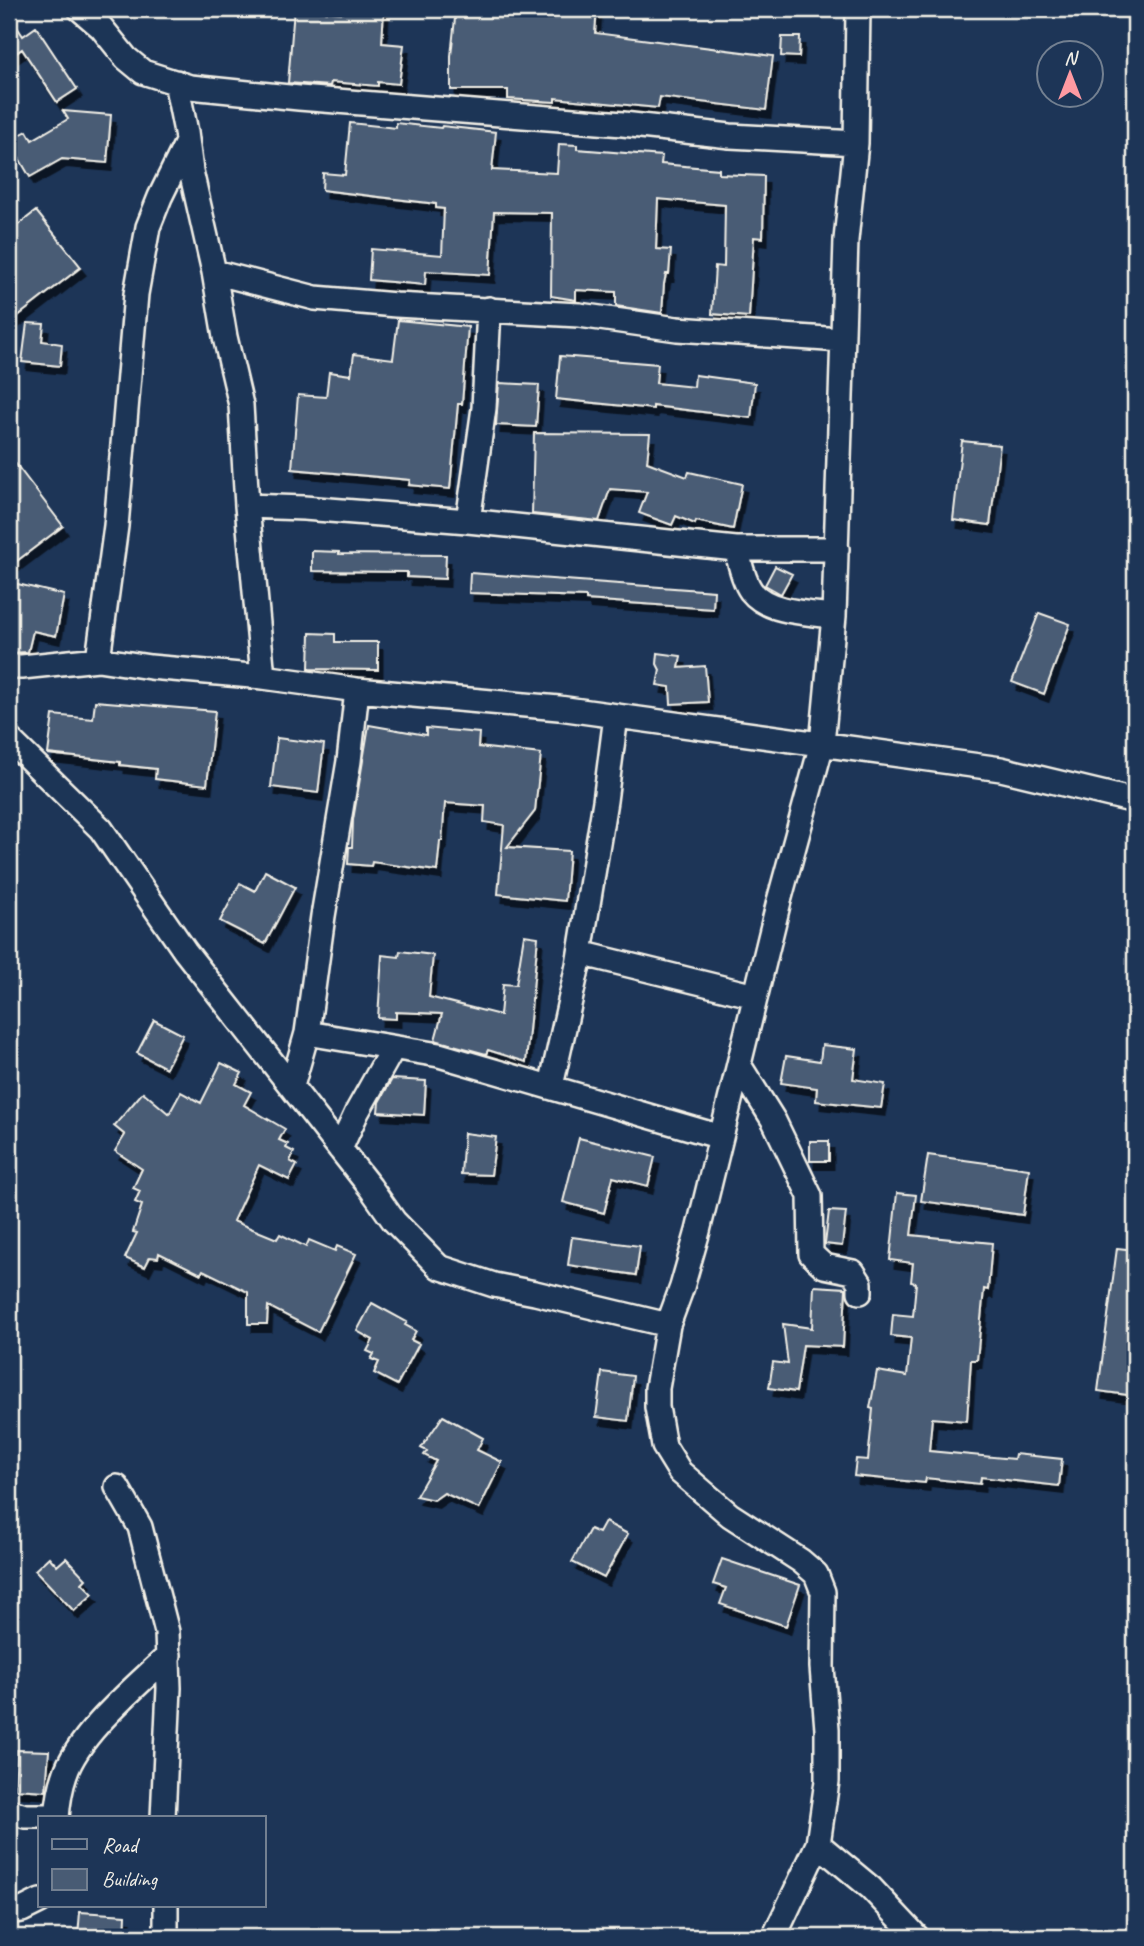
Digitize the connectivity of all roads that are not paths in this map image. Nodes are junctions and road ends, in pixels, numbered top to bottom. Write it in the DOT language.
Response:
graph roads {
  1 [pos="80,9"];
  2 [pos="858,9"];
  3 [pos="176,82"];
  4 [pos="187,142"];
  5 [pos="856,143"];
  6 [pos="214,272"];
  7 [pos="489,309"];
  8 [pos="842,340"];
  9 [pos="247,506"];
  10 [pos="468,521"];
  11 [pos="737,549"];
  12 [pos="837,549"];
  13 [pos="834,616"];
  14 [pos="98,659"];
  15 [pos="9,667"];
  16 [pos="262,677"];
  17 [pos="357,690"];
  18 [pos="616,716"];
  19 [pos="9,739"];
  20 [pos="821,744"];
  21 [pos="1135,801"];
  22 [pos="580,953"];
  23 [pos="755,996"];
  24 [pos="307,1033"];
  25 [pos="393,1048"];
  26 [pos="739,1065"];
  27 [pos="292,1086"];
  28 [pos="551,1086"];
  29 [pos="721,1137"];
  30 [pos="340,1149"];
  31 [pos="859,1292"];
  32 [pos="668,1325"];
  33 [pos="117,1487"];
  34 [pos="169,1655"];
  35 [pos="9,1811"];
  36 [pos="38,1816"];
  37 [pos="57,1816"];
  38 [pos="163,1816"];
  39 [pos="818,1843"];
  40 [pos="38,1902"];
  41 [pos="166,1908"];
  42 [pos="9,1912"];
  43 [pos="166,1937"];
  44 [pos="774,1937"];
  45 [pos="917,1937"];
  1 -- 3 [label="street"];
  2 -- 5 [label="street"];
  3 -- 4 [label="street"];
  3 -- 5 [label="street"];
  4 -- 6 [label="street"];
  4 -- 14 [label="street"];
  5 -- 8 [label="street"];
  6 -- 7 [label="street"];
  6 -- 9 [label="street"];
  7 -- 8 [label="street"];
  7 -- 10 [label="street"];
  8 -- 12 [label="street"];
  9 -- 10 [label="street"];
  9 -- 16 [label="street"];
  10 -- 11 [label="street"];
  11 -- 12 [label="street"];
  11 -- 13 [label="street"];
  12 -- 13 [label="street"];
  13 -- 20 [label="street"];
  14 -- 15 [label="street"];
  14 -- 16 [label="street"];
  16 -- 17 [label="street"];
  17 -- 18 [label="street"];
  17 -- 24 [label="street"];
  18 -- 20 [label="street"];
  18 -- 22 [label="street"];
  19 -- 27 [label="street"];
  20 -- 21 [label="street"];
  20 -- 23 [label="street"];
  22 -- 23 [label="street"];
  22 -- 28 [label="street"];
  23 -- 26 [label="street"];
  24 -- 25 [label="street"];
  24 -- 27 [label="street"];
  25 -- 28 [label="street"];
  25 -- 30 [label="street"];
  26 -- 29 [label="street"];
  26 -- 31 [label="street"];
  27 -- 30 [label="street"];
  28 -- 29 [label="street"];
  29 -- 32 [label="street"];
  30 -- 32 [label="street"];
  32 -- 39 [label="street"];
  33 -- 34 [label="street"];
  34 -- 37 [label="street"];
  34 -- 38 [label="street"];
  35 -- 36 [label="street"];
  39 -- 44 [label="street"];
  39 -- 45 [label="street"];
  40 -- 42 [label="street"];
  41 -- 43 [label="street"];
}
